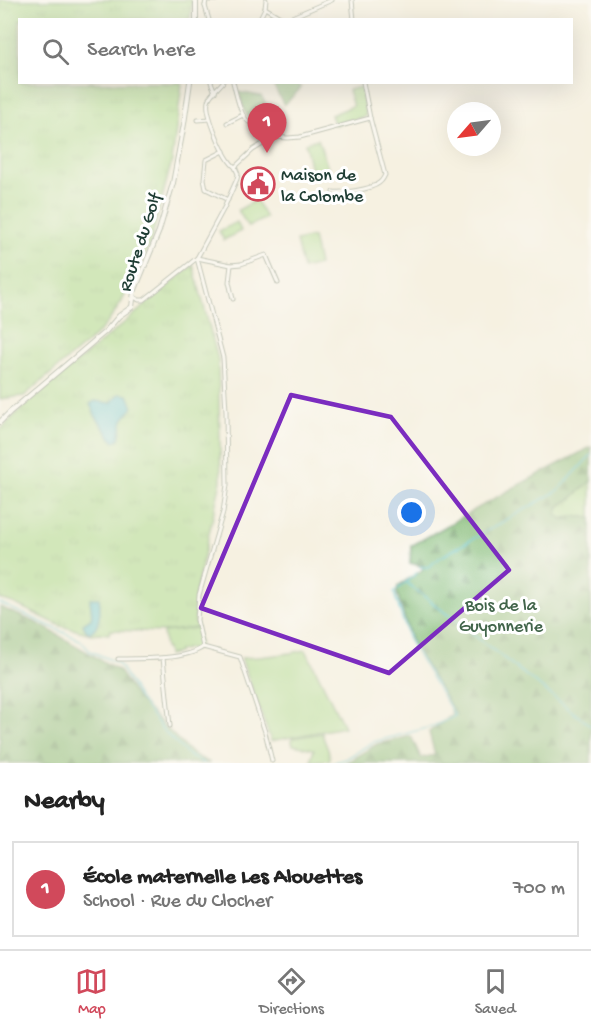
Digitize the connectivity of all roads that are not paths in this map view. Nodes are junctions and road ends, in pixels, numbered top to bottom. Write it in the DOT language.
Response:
graph roads {
  1 [pos="216,0"];
  2 [pos="332,0"];
  3 [pos="352,0"];
  4 [pos="265,1"];
  5 [pos="196,2"];
  6 [pos="206,6"];
  7 [pos="265,8"];
  8 [pos="196,18"];
  9 [pos="209,18"];
  10 [pos="260,18"];
  11 [pos="282,18"];
  12 [pos="290,18"];
  13 [pos="354,18"];
  14 [pos="190,84"];
  15 [pos="213,84"];
  16 [pos="221,84"];
  17 [pos="234,84"];
  18 [pos="363,84"];
  19 [pos="215,92"];
  20 [pos="243,115"];
  21 [pos="370,118"];
  22 [pos="210,119"];
  23 [pos="198,120"];
  24 [pos="227,123"];
  25 [pos="274,137"];
  26 [pos="224,151"];
  27 [pos="235,167"];
  28 [pos="333,192"];
  29 [pos="228,200"];
  30 [pos="197,258"];
  31 [pos="231,265"];
  32 [pos="278,283"];
  33 [pos="134,297"];
  34 [pos="233,299"];
  35 [pos="0,422"];
  36 [pos="203,646"];
  37 [pos="163,658"];
  38 [pos="118,660"];
  39 [pos="170,726"];
  40 [pos="272,761"];
  1 -- 6 [label="street"];
  2 -- 12 [label="street"];
  3 -- 13 [label="street"];
  4 -- 7 [label="street"];
  5 -- 6 [label="street"];
  5 -- 8 [label="street"];
  6 -- 9 [label="street"];
  7 -- 10 [label="street"];
  7 -- 11 [label="street"];
  14 -- 33 [label="street, Route du Golf"];
  15 -- 19 [label="street"];
  16 -- 19 [label="street"];
  17 -- 20 [label="street"];
  18 -- 21 [label="street"];
  19 -- 22 [label="street"];
  20 -- 24 [label="street"];
  20 -- 25 [label="street"];
  21 -- 25 [label="street"];
  21 -- 28 [label="street"];
  22 -- 23 [label="street"];
  22 -- 26 [label="street"];
  25 -- 27 [label="street"];
  26 -- 27 [label="street"];
  26 -- 29 [label="street"];
  27 -- 29 [label="street"];
  29 -- 30 [label="street"];
  30 -- 31 [label="street"];
  30 -- 33 [label="street"];
  30 -- 36 [label="street"];
  31 -- 32 [label="street"];
  31 -- 34 [label="street"];
  33 -- 35 [label="street, Route du Golf"];
  36 -- 37 [label="street"];
  36 -- 40 [label="street"];
  37 -- 38 [label="street"];
  37 -- 39 [label="street"];
}
